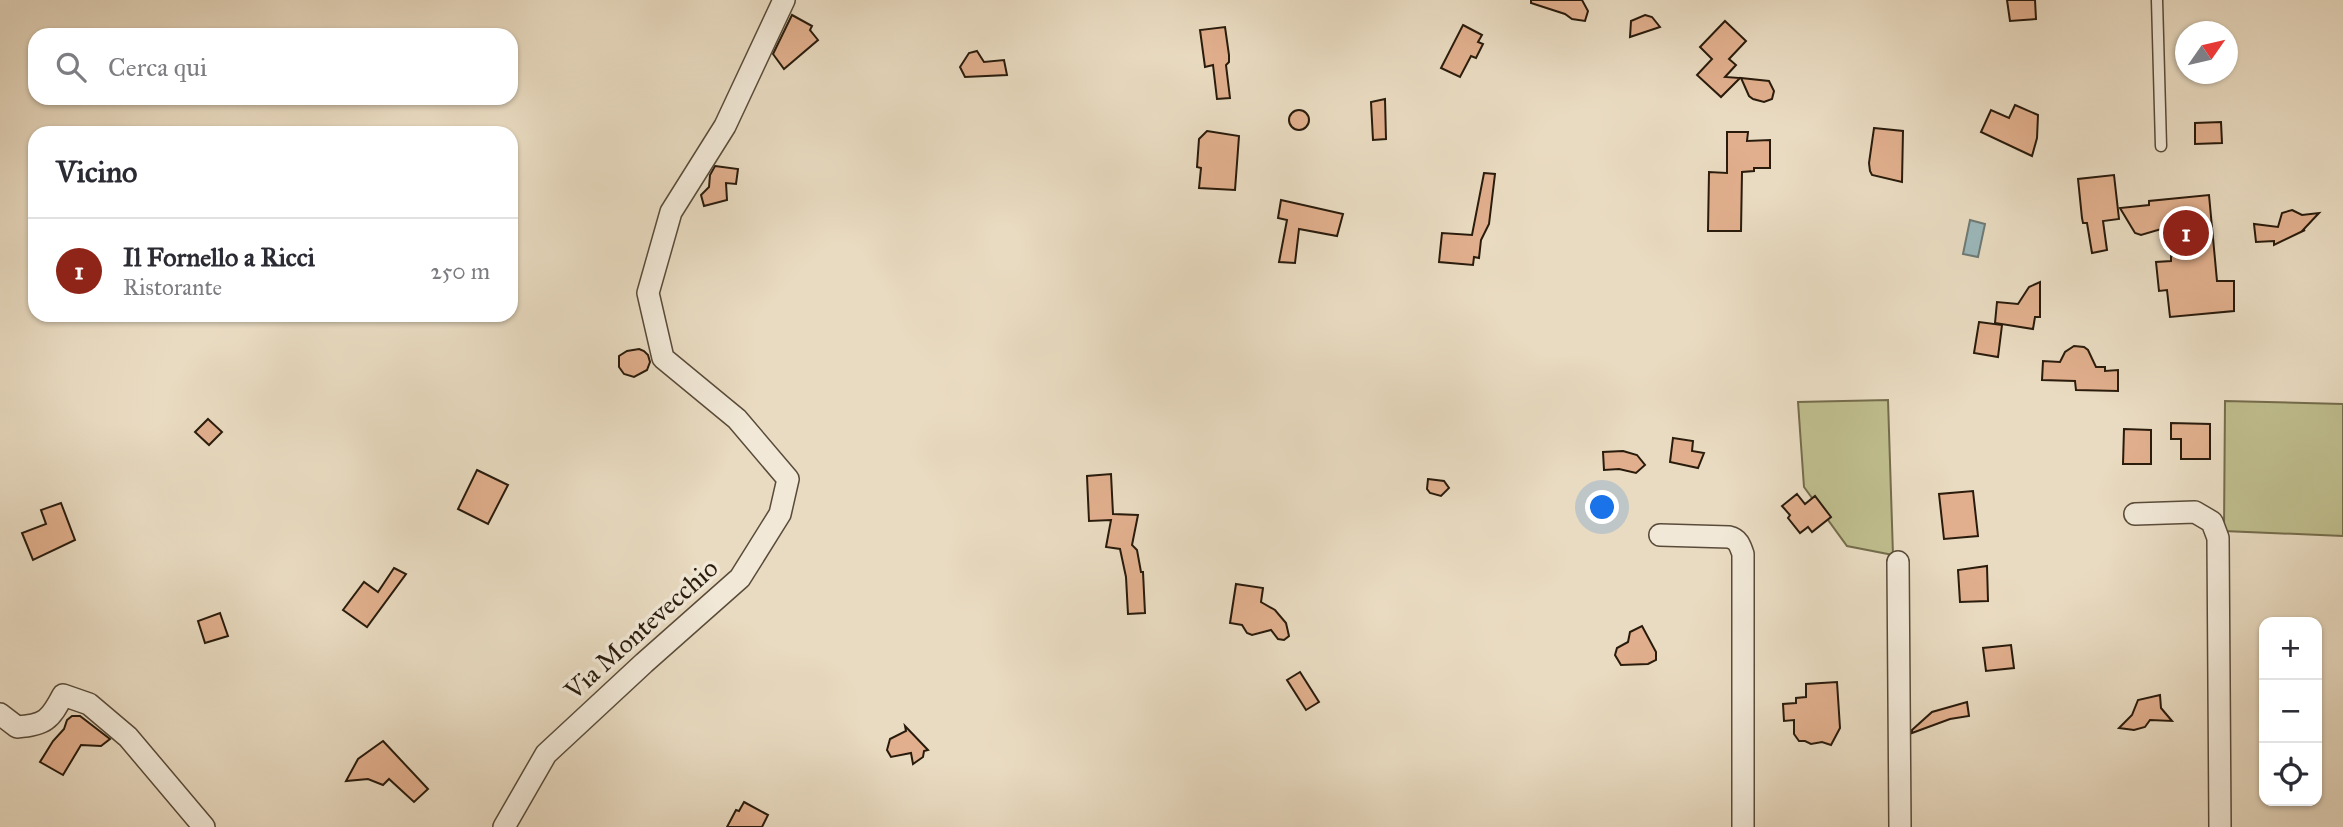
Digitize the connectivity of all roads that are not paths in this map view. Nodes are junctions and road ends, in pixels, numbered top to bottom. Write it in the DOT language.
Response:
graph roads {
  1 [pos="784,0"];
  2 [pos="2157,0"];
  3 [pos="2161,146"];
  4 [pos="2135,514"];
  5 [pos="1660,535"];
  6 [pos="1898,562"];
  7 [pos="0,714"];
  8 [pos="204,827"];
  9 [pos="505,827"];
  10 [pos="1743,827"];
  11 [pos="1900,827"];
  12 [pos="2220,827"];
  1 -- 9 [label="street, Via Montevecchio"];
  2 -- 3 [label="lane"];
  4 -- 12 [label="street"];
  5 -- 10 [label="street"];
  6 -- 11 [label="street"];
  7 -- 8 [label="street"];
}
